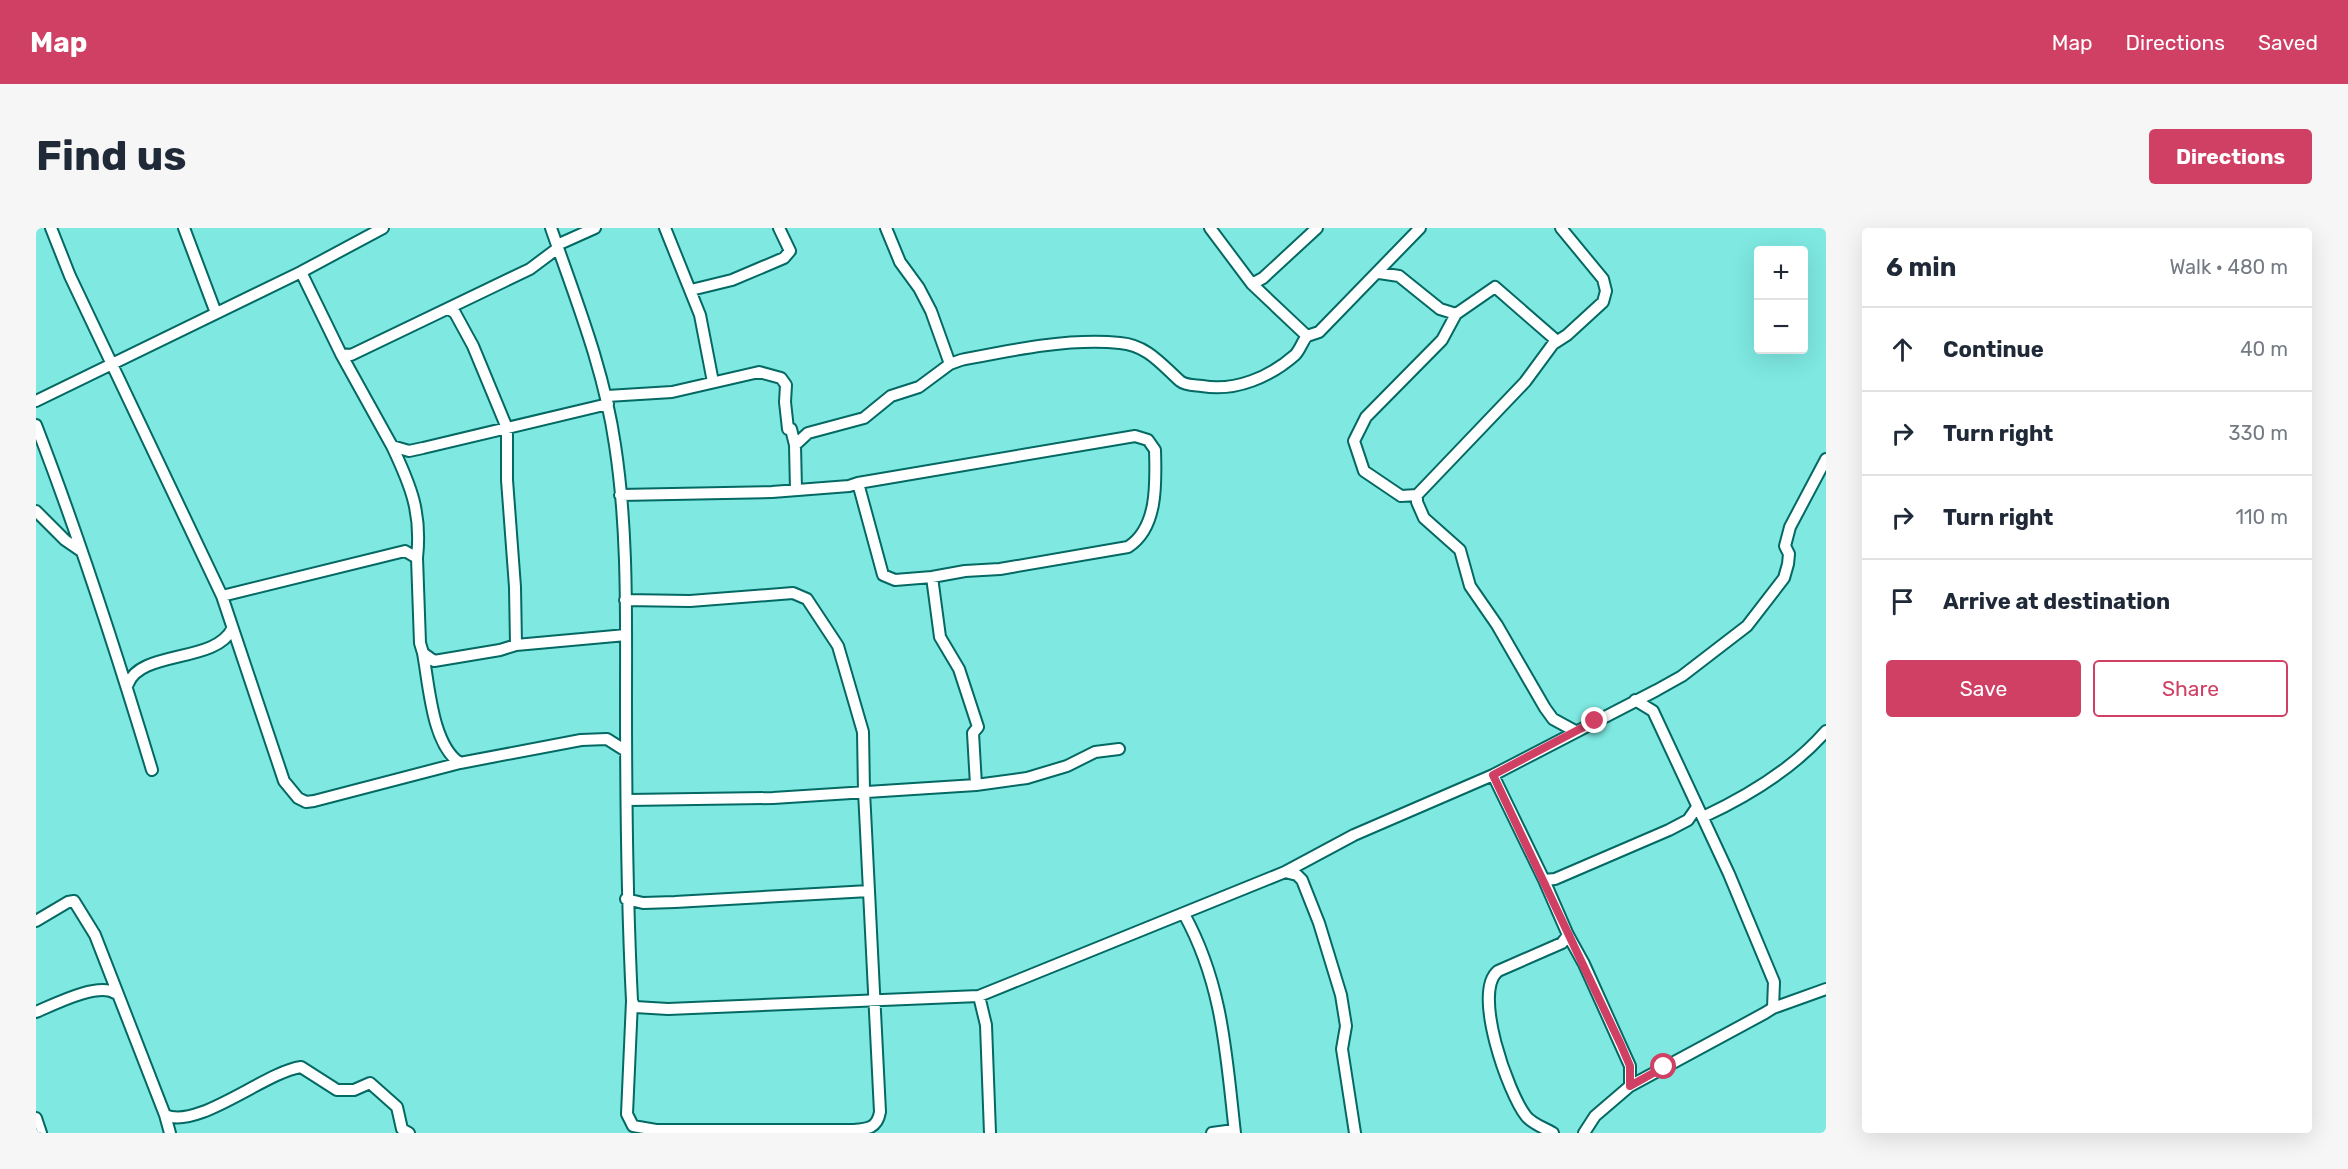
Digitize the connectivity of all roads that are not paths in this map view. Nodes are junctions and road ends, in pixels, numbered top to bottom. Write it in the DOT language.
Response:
graph roads {
  1 [pos="51,228"];
  2 [pos="184,228"];
  3 [pos="383,228"];
  4 [pos="551,228"];
  5 [pos="595,228"];
  6 [pos="665,228"];
  7 [pos="779,228"];
  8 [pos="886,228"];
  9 [pos="1210,228"];
  10 [pos="1317,228"];
  11 [pos="1420,228"];
  12 [pos="1561,228"];
  13 [pos="361,233"];
  14 [pos="557,246"];
  15 [pos="301,272"];
  16 [pos="1379,273"];
  17 [pos="1252,284"];
  18 [pos="691,290"];
  19 [pos="454,309"];
  20 [pos="216,313"];
  21 [pos="1456,314"];
  22 [pos="1307,336"];
  23 [pos="1557,341"];
  24 [pos="341,354"];
  25 [pos="112,364"];
  26 [pos="950,364"];
  27 [pos="713,382"];
  28 [pos="607,400"];
  29 [pos="36,401"];
  30 [pos="36,425"];
  31 [pos="507,428"];
  32 [pos="795,444"];
  33 [pos="392,446"];
  34 [pos="1826,459"];
  35 [pos="858,483"];
  36 [pos="796,490"];
  37 [pos="620,495"];
  38 [pos="1417,495"];
  39 [pos="36,511"];
  40 [pos="418,541"];
  41 [pos="405,550"];
  42 [pos="81,551"];
  43 [pos="417,558"];
  44 [pos="932,578"];
  45 [pos="222,596"];
  46 [pos="625,600"];
  47 [pos="232,629"];
  48 [pos="626,635"];
  49 [pos="516,645"];
  50 [pos="430,665"];
  51 [pos="128,684"];
  52 [pos="1654,692"];
  53 [pos="1635,700"];
  54 [pos="1653,711"];
  55 [pos="626,727"];
  56 [pos="1575,731"];
  57 [pos="1826,731"];
  58 [pos="607,739"];
  59 [pos="1119,748"];
  60 [pos="626,751"];
  61 [pos="446,752"];
  62 [pos="460,763"];
  63 [pos="442,768"];
  64 [pos="152,770"];
  65 [pos="1493,775"];
  66 [pos="976,785"];
  67 [pos="864,791"];
  68 [pos="628,800"];
  69 [pos="1702,815"];
  70 [pos="1285,872"];
  71 [pos="1544,880"];
  72 [pos="869,891"];
  73 [pos="627,899"];
  74 [pos="1184,914"];
  75 [pos="36,921"];
  76 [pos="1568,935"];
  77 [pos="1774,982"];
  78 [pos="1826,989"];
  79 [pos="115,993"];
  80 [pos="979,996"];
  81 [pos="876,999"];
  82 [pos="632,1001"];
  83 [pos="1798,1001"];
  84 [pos="1773,1008"];
  85 [pos="36,1012"];
  86 [pos="1630,1086"];
  87 [pos="165,1115"];
  88 [pos="36,1118"];
  89 [pos="1235,1131"];
  90 [pos="41,1133"];
  91 [pos="170,1133"];
  92 [pos="409,1133"];
  93 [pos="990,1133"];
  94 [pos="1212,1133"];
  95 [pos="1355,1133"];
  96 [pos="1553,1133"];
  97 [pos="1584,1133"];
  1 -- 25 [label="street"];
  2 -- 20 [label="street"];
  3 -- 13 [label="street"];
  4 -- 14 [label="street"];
  5 -- 14 [label="street"];
  6 -- 18 [label="street"];
  7 -- 18 [label="street"];
  8 -- 26 [label="street"];
  9 -- 17 [label="street"];
  10 -- 17 [label="street"];
  11 -- 16 [label="street"];
  12 -- 23 [label="street"];
  13 -- 15 [label="street"];
  14 -- 19 [label="street"];
  14 -- 28 [label="street"];
  15 -- 20 [label="street"];
  15 -- 24 [label="street"];
  16 -- 21 [label="street"];
  16 -- 22 [label="street"];
  17 -- 22 [label="street"];
  18 -- 27 [label="street"];
  19 -- 24 [label="street"];
  19 -- 31 [label="street"];
  20 -- 25 [label="street"];
  21 -- 23 [label="street"];
  21 -- 38 [label="street"];
  22 -- 26 [label="street"];
  23 -- 38 [label="street"];
  24 -- 33 [label="street"];
  25 -- 29 [label="street"];
  25 -- 45 [label="street"];
  26 -- 32 [label="street"];
  27 -- 28 [label="street"];
  27 -- 32 [label="street"];
  28 -- 31 [label="street"];
  28 -- 37 [label="street"];
  30 -- 42 [label="street"];
  31 -- 33 [label="street"];
  31 -- 49 [label="street"];
  32 -- 36 [label="street"];
  33 -- 40 [label="street"];
  34 -- 52 [label="street"];
  35 -- 36 [label="street"];
  35 -- 44 [label="street"];
  35 -- 44 [label="street"];
  36 -- 37 [label="street"];
  37 -- 46 [label="street"];
  38 -- 56 [label="street"];
  39 -- 42 [label="street"];
  40 -- 41 [label="street"];
  40 -- 43 [label="street"];
  41 -- 43 [label="street"];
  41 -- 45 [label="street"];
  42 -- 51 [label="street"];
  43 -- 50 [label="street"];
  44 -- 66 [label="street"];
  45 -- 47 [label="street"];
  46 -- 48 [label="street"];
  46 -- 67 [label="street"];
  47 -- 51 [label="street"];
  47 -- 63 [label="street"];
  48 -- 49 [label="street"];
  48 -- 55 [label="street"];
  49 -- 50 [label="street"];
  50 -- 61 [label="street"];
  51 -- 64 [label="street"];
  52 -- 53 [label="street"];
  52 -- 54 [label="street"];
  53 -- 54 [label="street"];
  53 -- 56 [label="street"];
  54 -- 69 [label="street"];
  55 -- 58 [label="street"];
  55 -- 60 [label="street"];
  56 -- 65 [label="street"];
  57 -- 69 [label="street"];
  58 -- 60 [label="street"];
  58 -- 62 [label="street"];
  59 -- 66 [label="street"];
  60 -- 68 [label="street"];
  61 -- 62 [label="street"];
  61 -- 63 [label="street"];
  62 -- 63 [label="street"];
  65 -- 70 [label="street"];
  65 -- 71 [label="street"];
  66 -- 67 [label="street"];
  67 -- 68 [label="street"];
  67 -- 72 [label="street"];
  68 -- 73 [label="street"];
  69 -- 71 [label="street"];
  69 -- 77 [label="street"];
  70 -- 74 [label="street"];
  70 -- 95 [label="street"];
  71 -- 76 [label="street"];
  72 -- 73 [label="street"];
  72 -- 81 [label="street"];
  73 -- 82 [label="street"];
  74 -- 80 [label="street"];
  74 -- 89 [label="street"];
  75 -- 79 [label="street"];
  76 -- 86 [label="street"];
  76 -- 96 [label="street"];
  77 -- 83 [label="street"];
  77 -- 84 [label="street"];
  78 -- 83 [label="street"];
  79 -- 85 [label="street"];
  79 -- 87 [label="street"];
  80 -- 81 [label="street"];
  80 -- 93 [label="street"];
  81 -- 82 [label="street"];
  81 -- 82 [label="street"];
  83 -- 84 [label="street"];
  84 -- 86 [label="street"];
  86 -- 97 [label="street"];
  87 -- 91 [label="street"];
  87 -- 92 [label="street"];
  88 -- 90 [label="street"];
  89 -- 94 [label="street"];
}
